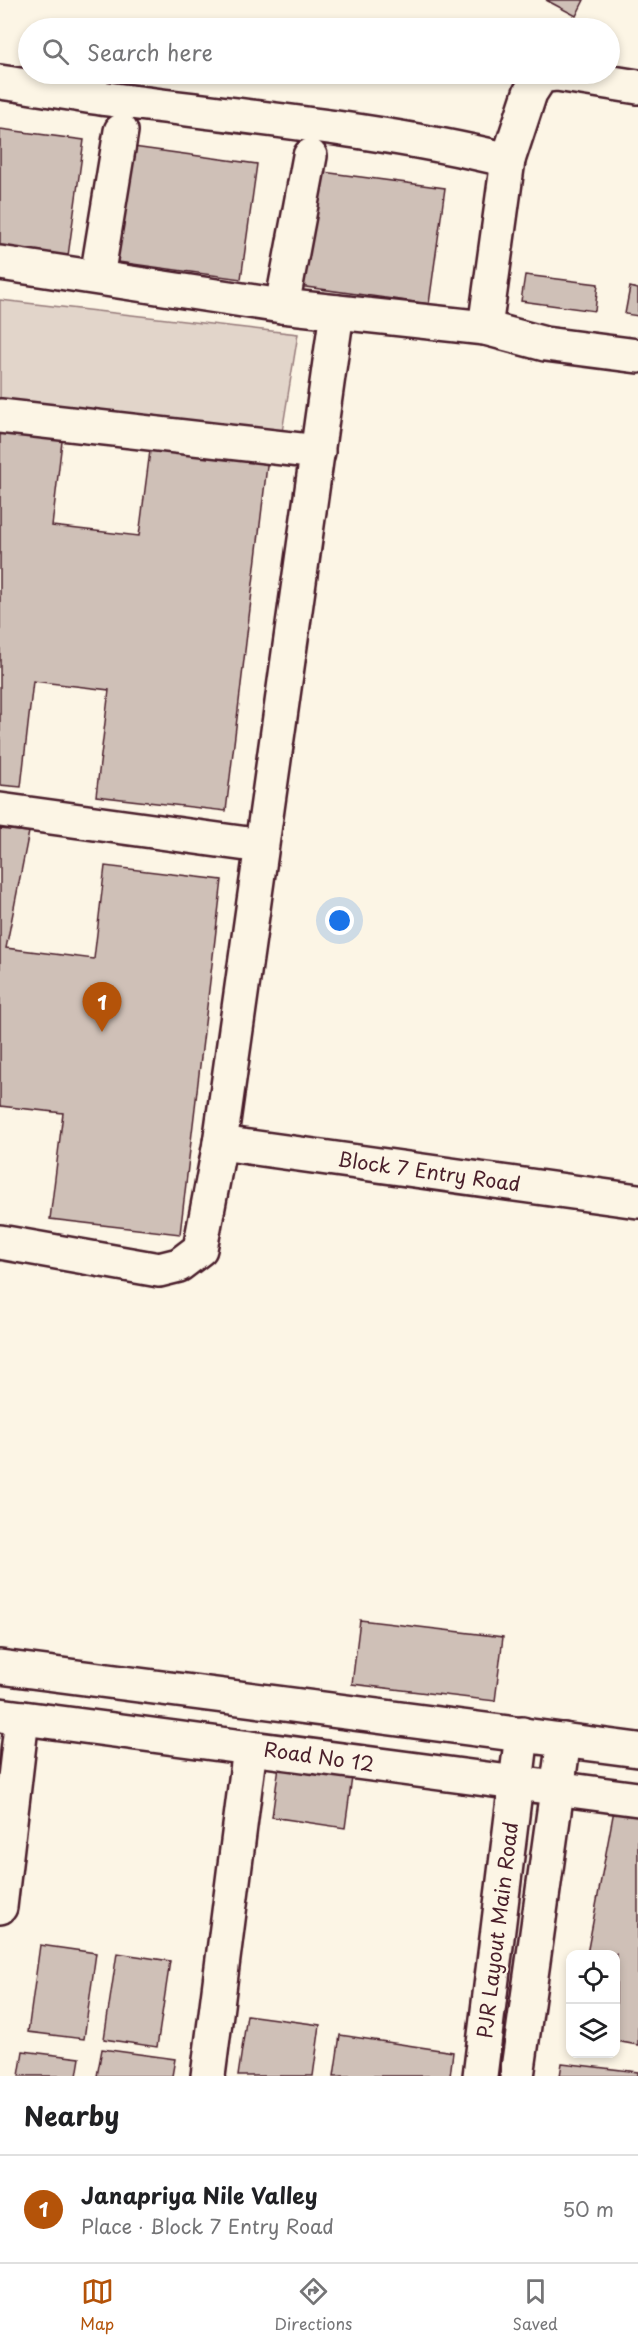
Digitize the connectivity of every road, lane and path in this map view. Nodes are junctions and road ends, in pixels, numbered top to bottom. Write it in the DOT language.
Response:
graph roads {
  1 [pos="0,82"];
  2 [pos="536,84"];
  3 [pos="619,84"];
  4 [pos="638,87"];
  5 [pos="121,131"];
  6 [pos="310,156"];
  7 [pos="508,160"];
  8 [pos="0,262"];
  9 [pos="97,277"];
  10 [pos="282,306"];
  11 [pos="337,312"];
  12 [pos="485,328"];
  13 [pos="638,356"];
  14 [pos="0,416"];
  15 [pos="318,453"];
  16 [pos="0,810"];
  17 [pos="261,846"];
  18 [pos="220,1143"];
  19 [pos="638,1201"];
  20 [pos="0,1242"];
  21 [pos="0,1667"];
  22 [pos="11,1717"];
  23 [pos="522,1734"];
  24 [pos="564,1740"];
  25 [pos="250,1748"];
  26 [pos="638,1750"];
  27 [pos="516,1784"];
  28 [pos="557,1789"];
  29 [pos="638,1799"];
  30 [pos="0,1906"];
  31 [pos="208,2076"];
  32 [pos="480,2076"];
  33 [pos="517,2076"];
  1 -- 7 [label="street"];
  2 -- 7 [label="street"];
  3 -- 4 [label="street"];
  5 -- 9 [label="street"];
  6 -- 10 [label="street"];
  7 -- 12 [label="street"];
  8 -- 9 [label="street"];
  9 -- 10 [label="street"];
  10 -- 11 [label="street"];
  11 -- 12 [label="street"];
  11 -- 15 [label="street"];
  12 -- 13 [label="street"];
  14 -- 15 [label="street"];
  15 -- 17 [label="street"];
  16 -- 17 [label="street"];
  17 -- 18 [label="street"];
  18 -- 19 [label="street, Block 7 Entry Road"];
  18 -- 20 [label="street"];
  21 -- 23 [label="street"];
  22 -- 25 [label="street, Road No 12"];
  22 -- 30 [label="street"];
  23 -- 24 [label="street"];
  23 -- 27 [label="street, PJR Layout Main Road"];
  24 -- 26 [label="street"];
  24 -- 28 [label="street"];
  25 -- 27 [label="street, Road No 12"];
  25 -- 31 [label="street"];
  27 -- 28 [label="street, Road No 12"];
  27 -- 32 [label="street, PJR Layout Main Road"];
  28 -- 29 [label="street, Road No 12"];
  28 -- 33 [label="street"];
}
